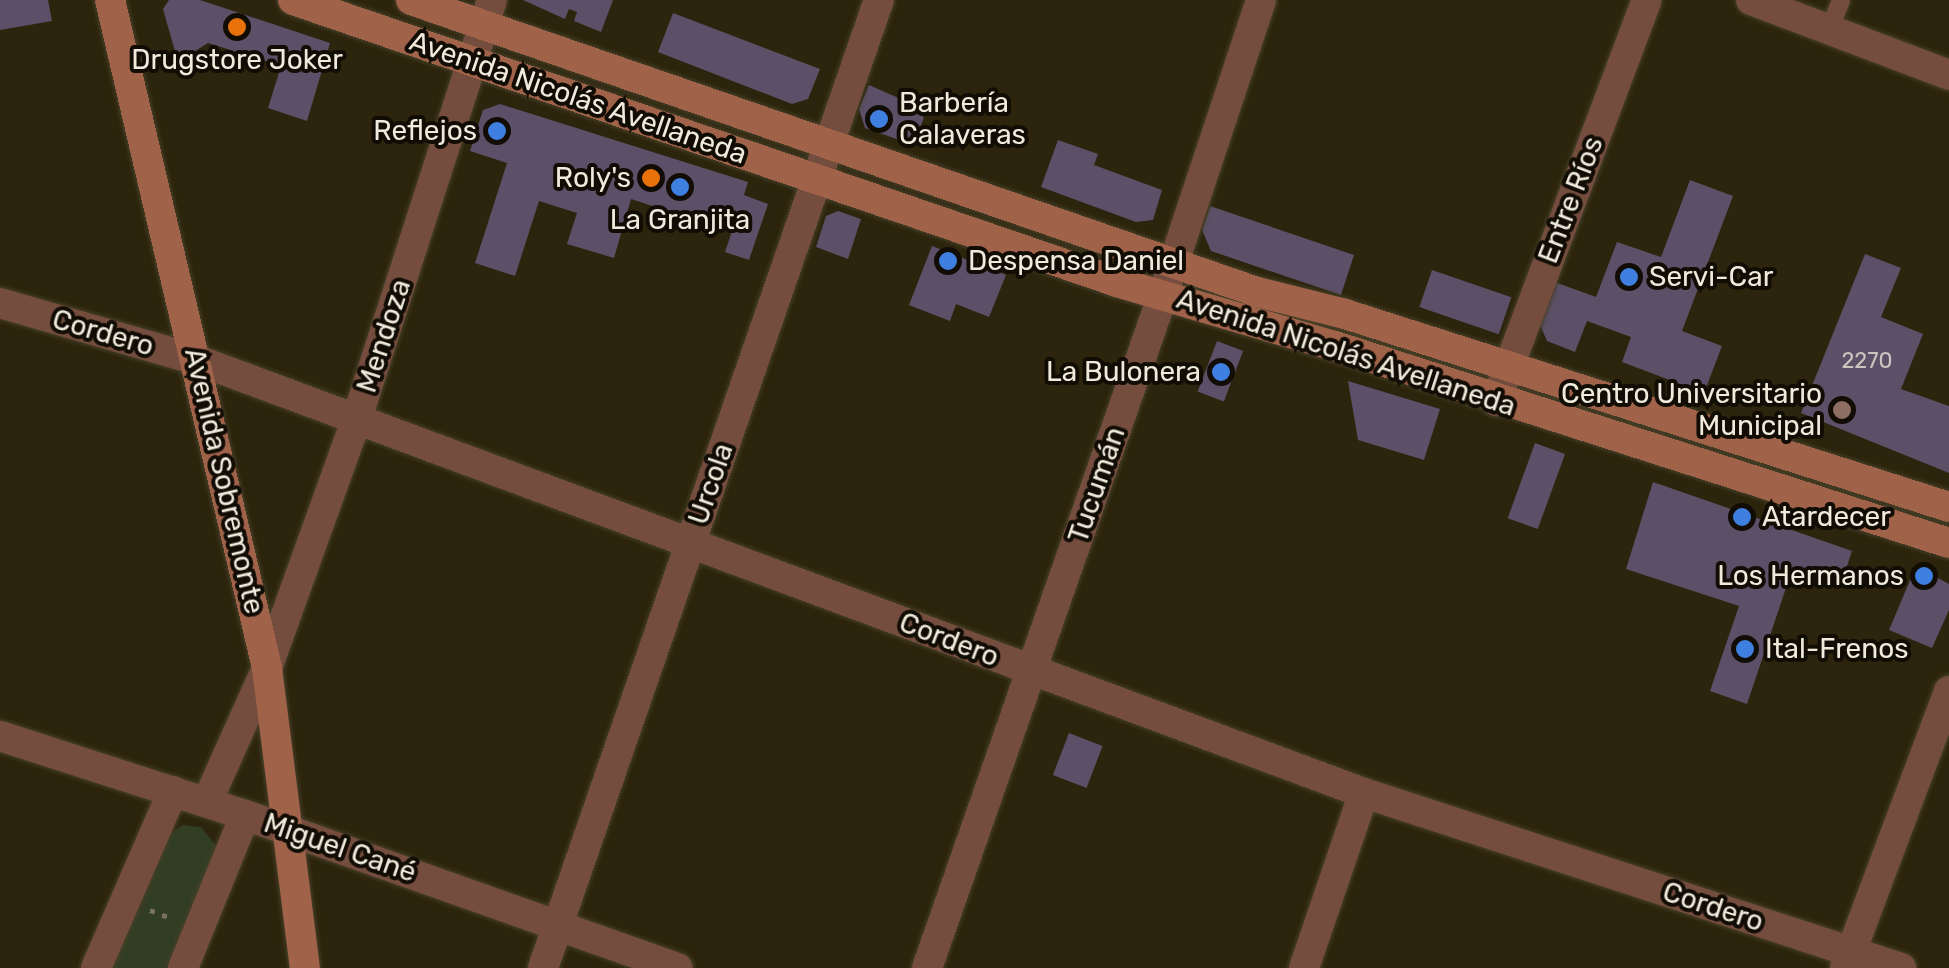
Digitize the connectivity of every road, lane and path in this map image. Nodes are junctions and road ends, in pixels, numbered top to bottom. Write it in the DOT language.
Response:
graph roads {
  1 [pos="110,0"];
  2 [pos="292,0"];
  3 [pos="411,0"];
  4 [pos="880,0"];
  5 [pos="1261,0"];
  6 [pos="1648,0"];
  7 [pos="1751,0"];
  8 [pos="1840,0"];
  9 [pos="487,12"];
  10 [pos="1829,30"];
  11 [pos="471,61"];
  12 [pos="1949,75"];
  13 [pos="827,147"];
  14 [pos="816,179"];
  15 [pos="1172,265"];
  16 [pos="1163,296"];
  17 [pos="0,303"];
  18 [pos="197,360"];
  19 [pos="1507,369"];
  20 [pos="1496,401"];
  21 [pos="358,418"];
  22 [pos="1949,507"];
  23 [pos="690,543"];
  24 [pos="1949,543"];
  25 [pos="267,668"];
  26 [pos="1033,672"];
  27 [pos="1949,691"];
  28 [pos="0,736"];
  29 [pos="174,791"];
  30 [pos="1364,793"];
  31 [pos="208,802"];
  32 [pos="245,815"];
  33 [pos="291,831"];
  34 [pos="126,900"];
  35 [pos="558,925"];
  36 [pos="198,930"];
  37 [pos="1848,960"];
  38 [pos="96,968"];
  39 [pos="183,968"];
  40 [pos="305,968"];
  41 [pos="543,968"];
  42 [pos="678,968"];
  43 [pos="927,968"];
  44 [pos="1304,968"];
  45 [pos="1901,968"];
  1 -- 18 [label="main road, Avenida Sobremonte"];
  2 -- 11 [label="main road, Avenida Nicolás Avellaneda"];
  3 -- 9 [label="main road, Avenida Nicolás Avellaneda"];
  4 -- 13 [label="street, Urcola"];
  5 -- 15 [label="street, Tucumán"];
  6 -- 19 [label="street, Entre Ríos"];
  7 -- 10 [label="street"];
  8 -- 10 [label="lane"];
  9 -- 11 [label="street, Mendoza"];
  9 -- 13 [label="main road, Avenida Nicolás Avellaneda"];
  10 -- 12 [label="street"];
  11 -- 14 [label="main road, Avenida Nicolás Avellaneda"];
  11 -- 21 [label="street, Mendoza"];
  13 -- 14 [label="street, Urcola"];
  13 -- 15 [label="main road, Avenida Nicolás Avellaneda"];
  14 -- 16 [label="main road, Avenida Nicolás Avellaneda"];
  14 -- 23 [label="street, Urcola"];
  15 -- 16 [label="street, Tucumán"];
  15 -- 19 [label="main road, Avenida Nicolás Avellaneda"];
  16 -- 20 [label="main road, Avenida Nicolás Avellaneda"];
  16 -- 26 [label="street, Tucumán"];
  17 -- 18 [label="street, Cordero"];
  18 -- 21 [label="street, Cordero"];
  18 -- 25 [label="main road, Avenida Sobremonte"];
  19 -- 20 [label="street, Entre Ríos"];
  19 -- 22 [label="main road, Avenida Nicolás Avellaneda"];
  20 -- 24 [label="main road, Avenida Nicolás Avellaneda"];
  21 -- 23 [label="street, Cordero"];
  21 -- 25 [label="street, Mendoza"];
  23 -- 26 [label="street, Cordero"];
  23 -- 35 [label="street, Urcola"];
  25 -- 31 [label="street, Mendoza"];
  25 -- 33 [label="main road, Avenida Sobremonte"];
  26 -- 30 [label="street, Cordero"];
  26 -- 43 [label="street, Tucumán"];
  27 -- 37 [label="street"];
  28 -- 29 [label="street, Miguel Cané"];
  29 -- 31 [label="street, Miguel Cané"];
  29 -- 34 [label="street"];
  30 -- 37 [label="street, Cordero"];
  30 -- 44 [label="street"];
  31 -- 32 [label="street, Miguel Cané"];
  32 -- 33 [label="street, Miguel Cané"];
  32 -- 36 [label="street"];
  33 -- 35 [label="street, Miguel Cané"];
  33 -- 40 [label="main road, Avenida Sobremonte"];
  34 -- 36 [label="path"];
  34 -- 38 [label="street"];
  35 -- 41 [label="street, Urcola"];
  35 -- 42 [label="street, Miguel Cané"];
  36 -- 39 [label="street"];
  37 -- 45 [label="street, Cordero"];
}
